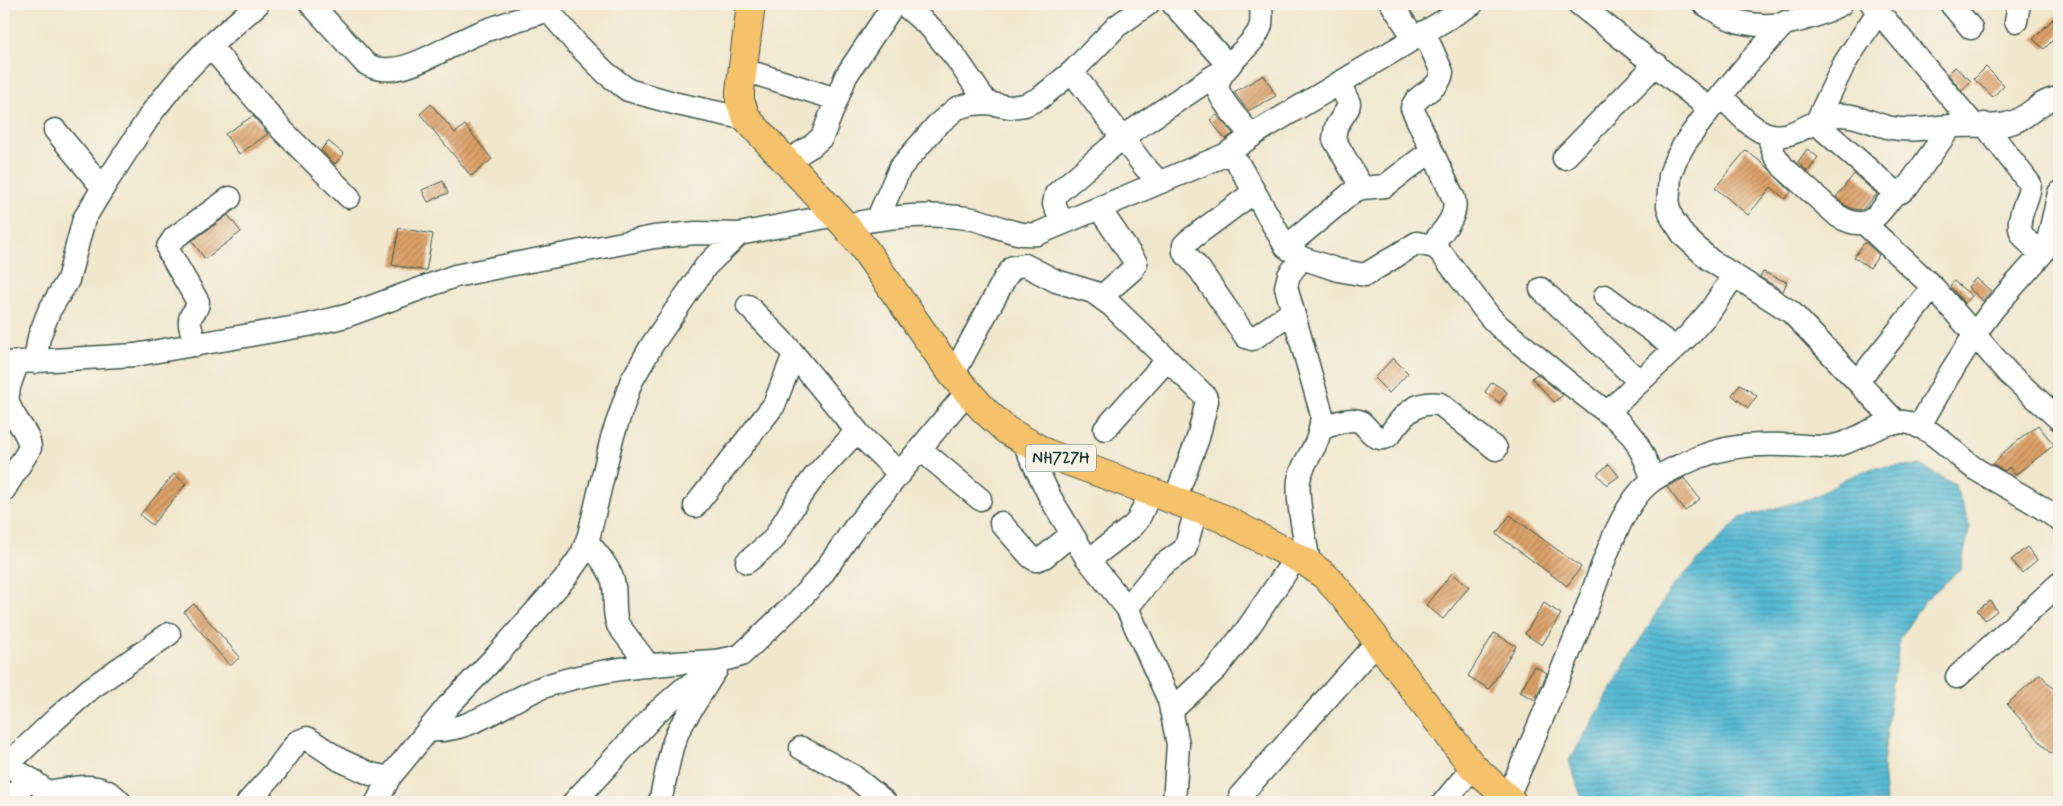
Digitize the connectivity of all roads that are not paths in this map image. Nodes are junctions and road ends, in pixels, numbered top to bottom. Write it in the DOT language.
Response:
graph roads {
  1 [pos="311,4"];
  2 [pos="751,4"];
  3 [pos="894,4"];
  4 [pos="903,4"];
  5 [pos="1148,4"];
  6 [pos="1173,4"];
  7 [pos="1261,4"];
  8 [pos="1392,4"];
  9 [pos="1472,4"];
  10 [pos="1579,4"];
  11 [pos="1704,4"];
  12 [pos="1841,4"];
  13 [pos="1951,4"];
  14 [pos="254,5"];
  15 [pos="548,7"];
  16 [pos="1875,8"];
  17 [pos="1786,22"];
  18 [pos="1971,28"];
  19 [pos="1419,35"];
  20 [pos="210,46"];
  21 [pos="1656,64"];
  22 [pos="1229,66"];
  23 [pos="1072,72"];
  24 [pos="757,74"];
  25 [pos="1339,83"];
  26 [pos="2059,98"];
  27 [pos="836,99"];
  28 [pos="1715,102"];
  29 [pos="987,103"];
  30 [pos="747,118"];
  31 [pos="1816,123"];
  32 [pos="1979,125"];
  33 [pos="1951,126"];
  34 [pos="55,130"];
  35 [pos="1768,134"];
  36 [pos="1252,136"];
  37 [pos="1123,137"];
  38 [pos="1231,151"];
  39 [pos="1431,151"];
  40 [pos="1564,158"];
  41 [pos="786,162"];
  42 [pos="1159,182"];
  43 [pos="103,188"];
  44 [pos="1362,188"];
  45 [pos="1254,192"];
  46 [pos="1897,192"];
  47 [pos="2059,192"];
  48 [pos="349,197"];
  49 [pos="230,198"];
  50 [pos="1099,208"];
  51 [pos="880,219"];
  52 [pos="841,220"];
  53 [pos="1062,223"];
  54 [pos="1865,224"];
  55 [pos="739,234"];
  56 [pos="1031,235"];
  57 [pos="2050,245"];
  58 [pos="1431,246"];
  59 [pos="1294,252"];
  60 [pos="1018,265"];
  61 [pos="1733,277"];
  62 [pos="1933,287"];
  63 [pos="1541,289"];
  64 [pos="1605,296"];
  65 [pos="1101,298"];
  66 [pos="748,306"];
  67 [pos="1292,312"];
  68 [pos="1974,334"];
  69 [pos="196,345"];
  70 [pos="1675,348"];
  71 [pos="794,354"];
  72 [pos="1167,360"];
  73 [pos="19,362"];
  74 [pos="1858,381"];
  75 [pos="1640,382"];
  76 [pos="960,383"];
  77 [pos="1608,412"];
  78 [pos="2059,419"];
  79 [pos="1897,423"];
  80 [pos="1919,427"];
  81 [pos="1321,428"];
  82 [pos="1105,429"];
  83 [pos="857,431"];
  84 [pos="1023,441"];
  85 [pos="920,449"];
  86 [pos="1496,449"];
  87 [pos="900,474"];
  88 [pos="1653,480"];
  89 [pos="4,490"];
  90 [pos="980,499"];
  91 [pos="1174,500"];
  92 [pos="695,506"];
  93 [pos="2059,520"];
  94 [pos="1001,523"];
  95 [pos="1072,534"];
  96 [pos="587,541"];
  97 [pos="1089,560"];
  98 [pos="1303,560"];
  99 [pos="747,562"];
  100 [pos="2059,584"];
  101 [pos="1127,608"];
  102 [pos="169,634"];
  103 [pos="1378,642"];
  104 [pos="719,665"];
  105 [pos="649,666"];
  106 [pos="1957,677"];
  107 [pos="1172,711"];
  108 [pos="428,730"];
  109 [pos="801,748"];
  110 [pos="6,764"];
  111 [pos="1473,767"];
  112 [pos="389,778"];
  113 [pos="46,791"];
  114 [pos="1240,796"];
  115 [pos="4,799"];
  116 [pos="1509,800"];
  117 [pos="120,802"];
  118 [pos="248,802"];
  119 [pos="377,802"];
  120 [pos="574,802"];
  121 [pos="660,802"];
  122 [pos="885,802"];
  123 [pos="1174,802"];
  124 [pos="1444,802"];
  1 -- 15 [label="street"];
  2 -- 30 [label="highway, NH727H"];
  3 -- 27 [label="street"];
  4 -- 29 [label="street"];
  5 -- 23 [label="street"];
  6 -- 22 [label="street"];
  7 -- 22 [label="street"];
  8 -- 19 [label="street"];
  9 -- 19 [label="street"];
  10 -- 21 [label="street"];
  11 -- 17 [label="street"];
  12 -- 17 [label="street"];
  13 -- 18 [label="street"];
  14 -- 20 [label="street"];
  15 -- 30 [label="street"];
  16 -- 31 [label="street"];
  16 -- 32 [label="street"];
  17 -- 28 [label="street"];
  19 -- 25 [label="street"];
  19 -- 39 [label="street"];
  20 -- 43 [label="street"];
  20 -- 48 [label="street"];
  21 -- 28 [label="street"];
  21 -- 40 [label="street"];
  22 -- 36 [label="street"];
  22 -- 37 [label="street"];
  23 -- 29 [label="street"];
  23 -- 37 [label="street"];
  24 -- 27 [label="street"];
  25 -- 36 [label="street"];
  25 -- 44 [label="street"];
  26 -- 32 [label="street"];
  27 -- 41 [label="street"];
  28 -- 35 [label="street"];
  28 -- 61 [label="street"];
  29 -- 51 [label="street"];
  30 -- 41 [label="highway, NH727H"];
  31 -- 33 [label="street"];
  31 -- 35 [label="street"];
  31 -- 46 [label="street"];
  32 -- 33 [label="street"];
  32 -- 57 [label="street"];
  33 -- 46 [label="street"];
  34 -- 43 [label="street"];
  35 -- 54 [label="street"];
  36 -- 38 [label="street"];
  37 -- 42 [label="street"];
  37 -- 53 [label="street"];
  38 -- 42 [label="street"];
  38 -- 45 [label="street"];
  39 -- 44 [label="street"];
  39 -- 58 [label="street"];
  41 -- 52 [label="highway, NH727H"];
  42 -- 50 [label="street"];
  43 -- 73 [label="street"];
  44 -- 59 [label="street"];
  45 -- 59 [label="street"];
  45 -- 67 [label="street"];
  46 -- 54 [label="street"];
  47 -- 57 [label="street"];
  49 -- 69 [label="street"];
  50 -- 53 [label="street"];
  50 -- 65 [label="street"];
  51 -- 52 [label="street"];
  51 -- 56 [label="street"];
  52 -- 55 [label="street"];
  52 -- 76 [label="highway, NH727H"];
  53 -- 56 [label="street"];
  54 -- 62 [label="street"];
  55 -- 69 [label="street"];
  55 -- 96 [label="street"];
  56 -- 60 [label="street"];
  57 -- 68 [label="street"];
  58 -- 59 [label="street"];
  58 -- 77 [label="street"];
  59 -- 67 [label="street"];
  60 -- 65 [label="street"];
  60 -- 76 [label="street"];
  61 -- 70 [label="street"];
  61 -- 74 [label="street"];
  62 -- 68 [label="street"];
  62 -- 74 [label="street"];
  63 -- 75 [label="street"];
  64 -- 70 [label="street"];
  65 -- 72 [label="street"];
  66 -- 71 [label="street"];
  67 -- 81 [label="street"];
  68 -- 78 [label="street"];
  68 -- 80 [label="street"];
  69 -- 73 [label="street"];
  70 -- 75 [label="street"];
  71 -- 83 [label="street"];
  71 -- 92 [label="street"];
  72 -- 82 [label="street"];
  72 -- 91 [label="street"];
  73 -- 89 [label="street"];
  74 -- 79 [label="street"];
  75 -- 77 [label="street"];
  76 -- 84 [label="highway, NH727H"];
  76 -- 85 [label="street"];
  77 -- 88 [label="street"];
  79 -- 80 [label="street"];
  79 -- 88 [label="street"];
  80 -- 93 [label="street"];
  81 -- 86 [label="street"];
  81 -- 98 [label="street"];
  83 -- 87 [label="street"];
  83 -- 99 [label="street"];
  84 -- 91 [label="highway, NH727H"];
  84 -- 95 [label="street"];
  85 -- 87 [label="street"];
  85 -- 90 [label="street"];
  87 -- 104 [label="street"];
  88 -- 116 [label="street"];
  91 -- 97 [label="street"];
  91 -- 98 [label="highway, NH727H"];
  91 -- 101 [label="street"];
  94 -- 95 [label="street"];
  95 -- 97 [label="street"];
  96 -- 105 [label="street"];
  96 -- 108 [label="street"];
  97 -- 101 [label="street"];
  98 -- 103 [label="highway, NH727H"];
  98 -- 107 [label="street"];
  100 -- 106 [label="street"];
  101 -- 107 [label="street"];
  102 -- 110 [label="street"];
  103 -- 111 [label="highway, NH727H"];
  103 -- 114 [label="street"];
  104 -- 105 [label="street"];
  104 -- 120 [label="street"];
  104 -- 121 [label="street"];
  105 -- 108 [label="street"];
  107 -- 123 [label="street"];
  108 -- 112 [label="street"];
  109 -- 122 [label="street"];
  110 -- 113 [label="street"];
  111 -- 116 [label="highway, NH727H"];
  111 -- 124 [label="street"];
  112 -- 118 [label="street"];
  112 -- 119 [label="street"];
  113 -- 115 [label="street"];
  113 -- 117 [label="street"];
}
